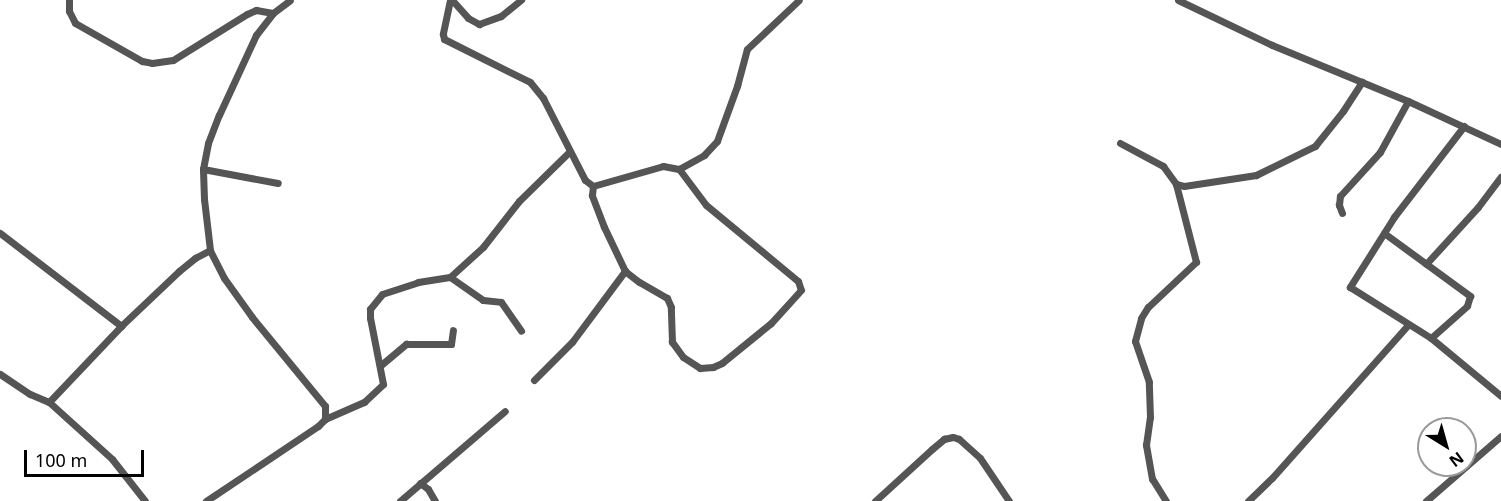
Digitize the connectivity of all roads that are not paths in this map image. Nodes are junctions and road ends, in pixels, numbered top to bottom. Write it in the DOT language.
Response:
graph roads {
  1 [pos="69,0"];
  2 [pos="290,0"];
  3 [pos="451,0"];
  4 [pos="521,0"];
  5 [pos="799,0"];
  6 [pos="1178,0"];
  7 [pos="1197,0"];
  8 [pos="1200,9"];
  9 [pos="273,13"];
  10 [pos="1362,82"];
  11 [pos="1408,101"];
  12 [pos="1464,126"];
  13 [pos="1120,143"];
  14 [pos="1501,144"];
  15 [pos="569,152"];
  16 [pos="203,169"];
  17 [pos="679,169"];
  18 [pos="1501,177"];
  19 [pos="278,183"];
  20 [pos="1176,184"];
  21 [pos="593,186"];
  22 [pos="1342,213"];
  23 [pos="0,233"];
  24 [pos="1384,233"];
  25 [pos="210,250"];
  26 [pos="1426,264"];
  27 [pos="625,271"];
  28 [pos="450,278"];
  29 [pos="1408,325"];
  30 [pos="121,326"];
  31 [pos="453,330"];
  32 [pos="521,331"];
  33 [pos="1431,338"];
  34 [pos="381,365"];
  35 [pos="0,374"];
  36 [pos="534,380"];
  37 [pos="1501,396"];
  38 [pos="49,402"];
  39 [pos="505,411"];
  40 [pos="325,419"];
  41 [pos="1501,436"];
  42 [pos="420,483"];
  43 [pos="145,501"];
  44 [pos="206,501"];
  45 [pos="400,501"];
  46 [pos="435,501"];
  47 [pos="875,501"];
  48 [pos="1009,501"];
  49 [pos="1166,501"];
  50 [pos="1248,501"];
  51 [pos="1426,501"];
  1 -- 9 [label="street"];
  2 -- 9 [label="street"];
  3 -- 4 [label="street"];
  3 -- 15 [label="street"];
  5 -- 17 [label="street"];
  6 -- 8 [label="street"];
  7 -- 8 [label="street"];
  8 -- 10 [label="street"];
  9 -- 16 [label="street"];
  10 -- 11 [label="street"];
  10 -- 20 [label="street"];
  11 -- 12 [label="street"];
  11 -- 22 [label="street"];
  12 -- 14 [label="street"];
  12 -- 24 [label="street"];
  13 -- 20 [label="street"];
  15 -- 21 [label="street"];
  15 -- 28 [label="street"];
  16 -- 19 [label="street"];
  16 -- 25 [label="street"];
  17 -- 21 [label="street"];
  17 -- 27 [label="street"];
  18 -- 26 [label="street"];
  20 -- 49 [label="street"];
  21 -- 27 [label="street"];
  23 -- 30 [label="street"];
  24 -- 26 [label="street"];
  24 -- 29 [label="street"];
  25 -- 30 [label="street"];
  25 -- 40 [label="street"];
  26 -- 33 [label="street"];
  27 -- 36 [label="street"];
  28 -- 32 [label="street"];
  28 -- 34 [label="street"];
  29 -- 33 [label="street"];
  29 -- 50 [label="street"];
  30 -- 38 [label="street"];
  31 -- 34 [label="street"];
  33 -- 37 [label="street"];
  34 -- 40 [label="street"];
  35 -- 38 [label="street"];
  38 -- 43 [label="street"];
  39 -- 42 [label="street"];
  40 -- 44 [label="street"];
  41 -- 51 [label="street"];
  42 -- 45 [label="street"];
  42 -- 46 [label="street"];
  47 -- 48 [label="street"];
}
